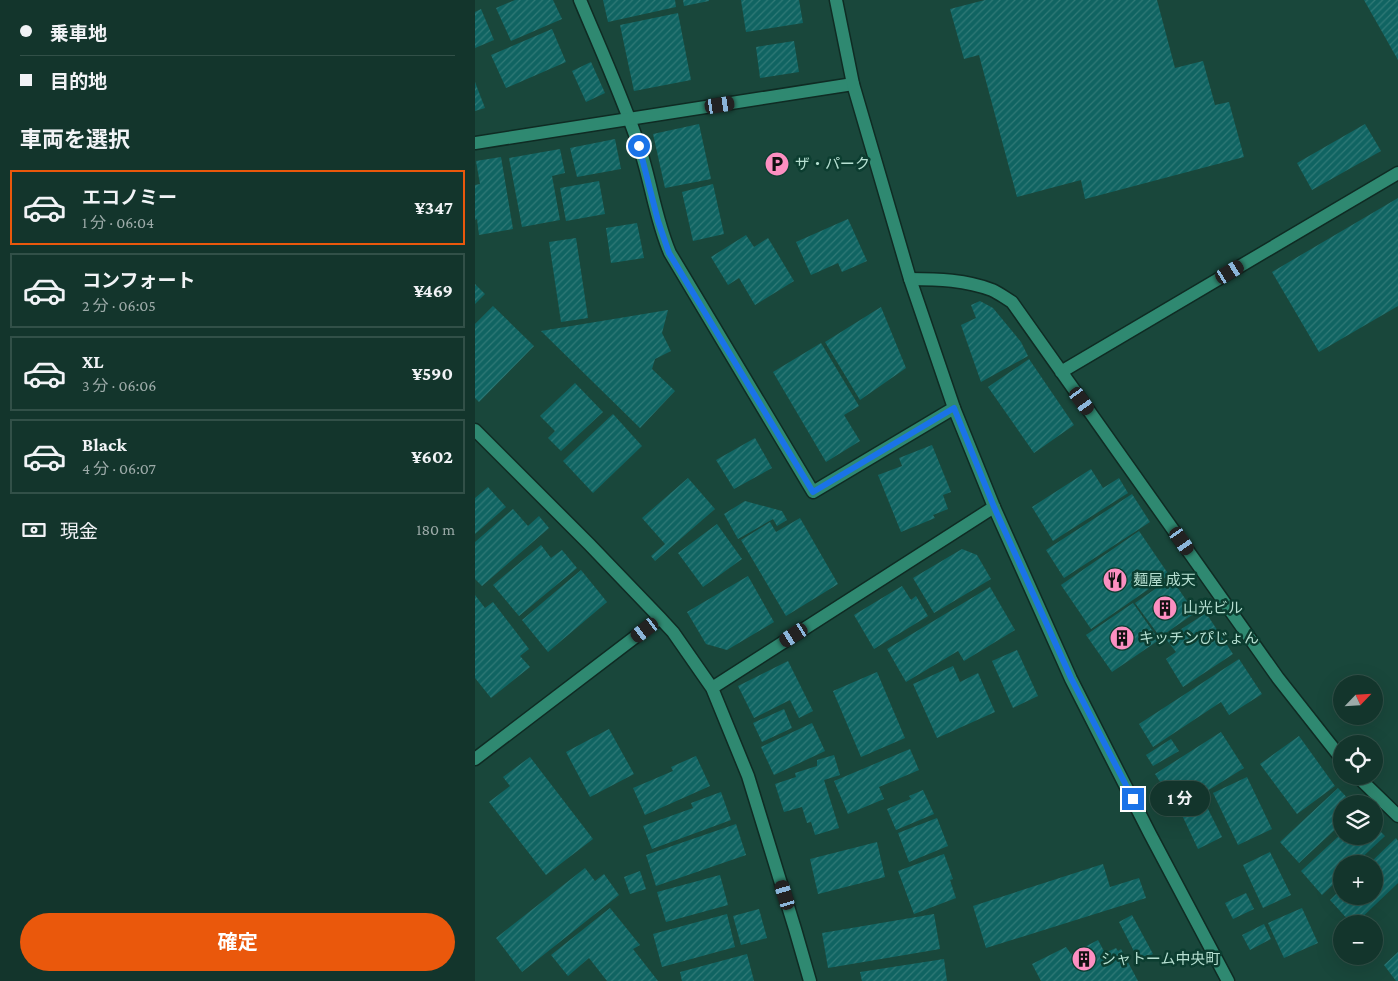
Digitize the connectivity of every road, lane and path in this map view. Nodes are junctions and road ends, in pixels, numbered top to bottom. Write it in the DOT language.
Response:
graph roads {
  1 [pos="580,0"];
  2 [pos="836,0"];
  3 [pos="853,84"];
  4 [pos="629,120"];
  5 [pos="475,143"];
  6 [pos="1398,173"];
  7 [pos="911,279"];
  8 [pos="1061,372"];
  9 [pos="954,408"];
  10 [pos="475,430"];
  11 [pos="994,507"];
  12 [pos="660,618"];
  13 [pos="712,688"];
  14 [pos="1333,748"];
  15 [pos="475,759"];
  16 [pos="1366,785"];
  17 [pos="1398,816"];
  18 [pos="810,981"];
  19 [pos="1228,981"];
  1 -- 4 [label="street"];
  2 -- 3 [label="street"];
  3 -- 4 [label="street"];
  3 -- 7 [label="street"];
  4 -- 5 [label="street"];
  4 -- 9 [label="street"];
  6 -- 8 [label="street"];
  7 -- 8 [label="street"];
  7 -- 9 [label="street"];
  8 -- 14 [label="street"];
  9 -- 11 [label="street"];
  10 -- 12 [label="street"];
  11 -- 13 [label="street"];
  11 -- 19 [label="street"];
  12 -- 13 [label="street"];
  12 -- 15 [label="street"];
  13 -- 18 [label="street"];
  16 -- 17 [label="street"];
}
